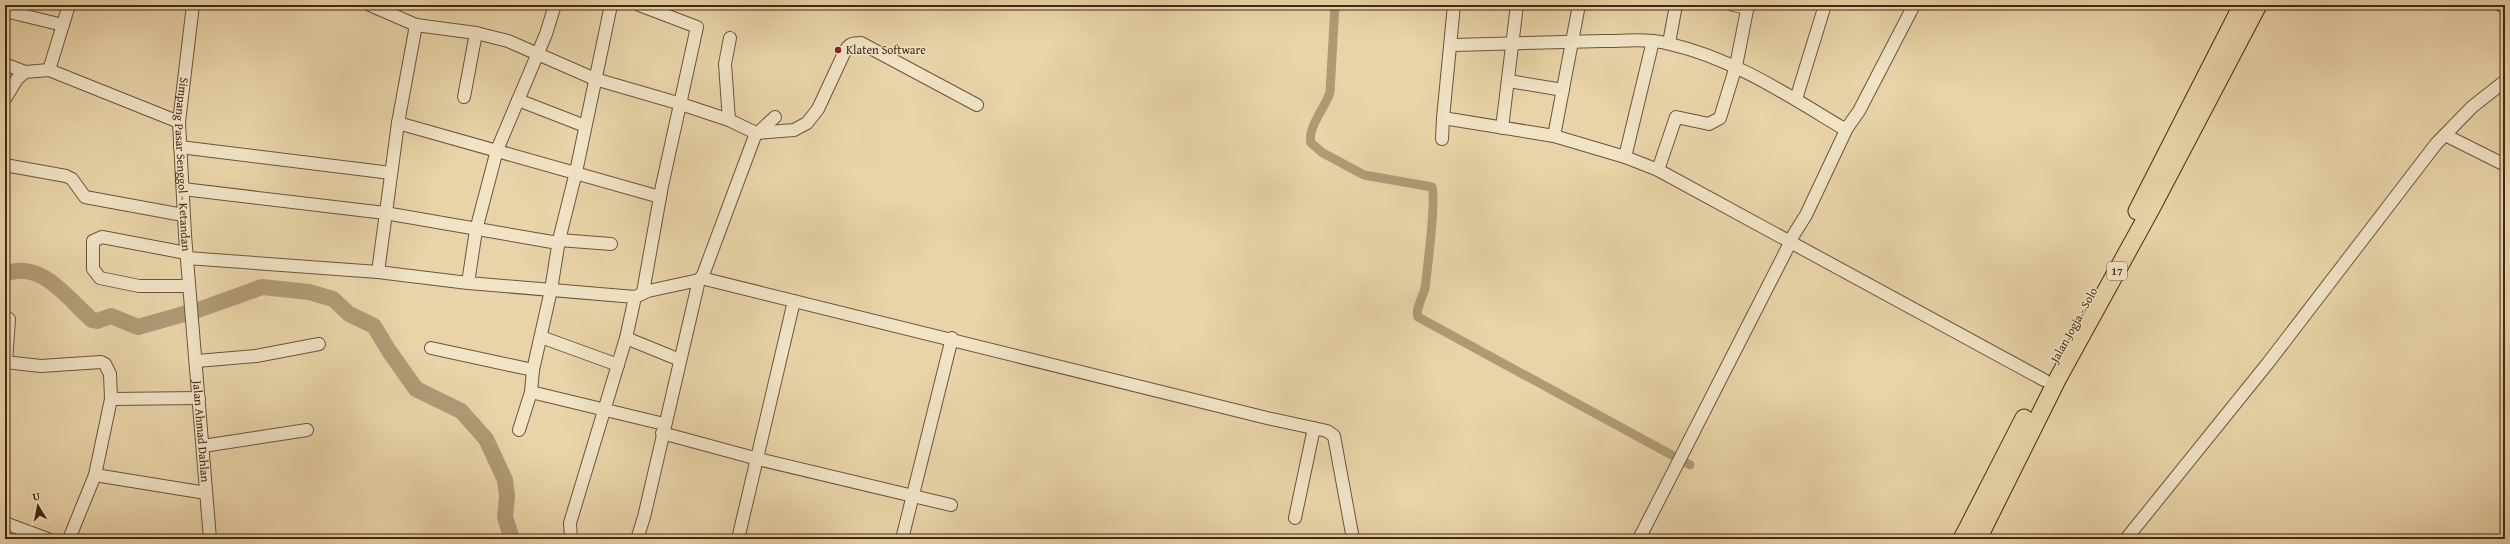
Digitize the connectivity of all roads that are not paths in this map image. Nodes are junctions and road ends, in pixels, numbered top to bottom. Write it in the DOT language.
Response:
graph roads {
  1 [pos="69,5"];
  2 [pos="192,5"];
  3 [pos="370,5"];
  4 [pos="555,5"];
  5 [pos="611,5"];
  6 [pos="639,5"];
  7 [pos="1454,5"];
  8 [pos="1517,5"];
  9 [pos="1579,5"];
  10 [pos="1676,5"];
  11 [pos="1733,5"];
  12 [pos="1825,5"];
  13 [pos="1914,5"];
  14 [pos="2242,5"];
  15 [pos="2258,5"];
  16 [pos="2501,5"];
  17 [pos="1748,6"];
  18 [pos="2505,7"];
  19 [pos="668,10"];
  20 [pos="5,11"];
  21 [pos="63,25"];
  22 [pos="416,25"];
  23 [pos="476,33"];
  24 [pos="730,38"];
  25 [pos="1654,41"];
  26 [pos="1573,42"];
  27 [pos="1669,43"];
  28 [pos="1513,44"];
  29 [pos="1451,45"];
  30 [pos="536,54"];
  31 [pos="5,64"];
  32 [pos="1736,66"];
  33 [pos="49,70"];
  34 [pos="25,72"];
  35 [pos="595,79"];
  36 [pos="1509,81"];
  37 [pos="2505,81"];
  38 [pos="1563,90"];
  39 [pos="464,97"];
  40 [pos="1796,99"];
  41 [pos="5,100"];
  42 [pos="518,100"];
  43 [pos="681,104"];
  44 [pos="977,105"];
  45 [pos="775,117"];
  46 [pos="1443,118"];
  47 [pos="729,120"];
  48 [pos="179,122"];
  49 [pos="398,123"];
  50 [pos="585,126"];
  51 [pos="1502,128"];
  52 [pos="1847,128"];
  53 [pos="757,133"];
  54 [pos="2445,135"];
  55 [pos="1554,136"];
  56 [pos="1442,140"];
  57 [pos="180,147"];
  58 [pos="497,150"];
  59 [pos="1625,157"];
  60 [pos="5,165"];
  61 [pos="2505,165"];
  62 [pos="1658,170"];
  63 [pos="576,172"];
  64 [pos="391,173"];
  65 [pos="183,189"];
  66 [pos="660,196"];
  67 [pos="385,213"];
  68 [pos="183,215"];
  69 [pos="476,230"];
  70 [pos="559,241"];
  71 [pos="1789,243"];
  72 [pos="611,244"];
  73 [pos="187,255"];
  74 [pos="378,272"];
  75 [pos="700,279"];
  76 [pos="468,283"];
  77 [pos="189,286"];
  78 [pos="551,290"];
  79 [pos="639,295"];
  80 [pos="794,301"];
  81 [pos="9,319"];
  82 [pos="193,323"];
  83 [pos="541,337"];
  84 [pos="626,338"];
  85 [pos="952,338"];
  86 [pos="319,344"];
  87 [pos="432,348"];
  88 [pos="680,360"];
  89 [pos="197,361"];
  90 [pos="6,362"];
  91 [pos="618,365"];
  92 [pos="532,370"];
  93 [pos="2044,380"];
  94 [pos="531,392"];
  95 [pos="199,398"];
  96 [pos="111,399"];
  97 [pos="604,411"];
  98 [pos="1314,428"];
  99 [pos="663,429"];
  100 [pos="307,430"];
  101 [pos="519,430"];
  102 [pos="203,446"];
  103 [pos="758,459"];
  104 [pos="95,474"];
  105 [pos="206,493"];
  106 [pos="912,496"];
  107 [pos="951,505"];
  108 [pos="1295,518"];
  109 [pos="5,523"];
  110 [pos="48,539"];
  111 [pos="69,539"];
  112 [pos="210,539"];
  113 [pos="571,539"];
  114 [pos="637,539"];
  115 [pos="738,539"];
  116 [pos="902,539"];
  117 [pos="1353,539"];
  118 [pos="1639,539"];
  119 [pos="1962,539"];
  120 [pos="1978,539"];
  121 [pos="2126,539"];
  1 -- 21 [label="street"];
  2 -- 48 [label="street, Simpang Pasar Senggol - Ketandan"];
  3 -- 22 [label="street"];
  4 -- 30 [label="street"];
  5 -- 35 [label="street"];
  6 -- 19 [label="street"];
  7 -- 29 [label="street"];
  8 -- 28 [label="street"];
  9 -- 26 [label="street"];
  10 -- 27 [label="street"];
  11 -- 17 [label="street"];
  12 -- 40 [label="street"];
  13 -- 52 [label="street"];
  14 -- 93 [label="highway, Jalan Jogja - Solo / 17"];
  15 -- 120 [label="highway, 17"];
  16 -- 18 [label="street"];
  17 -- 32 [label="street"];
  19 -- 43 [label="street"];
  20 -- 21 [label="street"];
  21 -- 33 [label="street"];
  22 -- 23 [label="street"];
  22 -- 49 [label="street"];
  23 -- 30 [label="street"];
  23 -- 39 [label="street"];
  24 -- 47 [label="street"];
  25 -- 26 [label="street"];
  25 -- 27 [label="street"];
  25 -- 59 [label="street"];
  26 -- 28 [label="street"];
  26 -- 38 [label="street"];
  27 -- 32 [label="street"];
  28 -- 29 [label="street"];
  28 -- 36 [label="street"];
  29 -- 46 [label="street"];
  30 -- 35 [label="street"];
  30 -- 42 [label="street"];
  31 -- 34 [label="street"];
  32 -- 40 [label="street"];
  32 -- 62 [label="street"];
  33 -- 34 [label="street"];
  33 -- 48 [label="street"];
  34 -- 41 [label="street"];
  35 -- 43 [label="street"];
  35 -- 50 [label="street"];
  36 -- 38 [label="street"];
  36 -- 51 [label="street"];
  37 -- 54 [label="street"];
  38 -- 55 [label="street"];
  40 -- 52 [label="street"];
  42 -- 50 [label="street"];
  42 -- 58 [label="street"];
  43 -- 47 [label="street"];
  43 -- 66 [label="street"];
  44 -- 53 [label="street"];
  45 -- 53 [label="street"];
  46 -- 51 [label="street"];
  46 -- 56 [label="street"];
  47 -- 53 [label="street"];
  48 -- 57 [label="street, Simpang Pasar Senggol - Ketandan"];
  49 -- 58 [label="street"];
  49 -- 64 [label="street"];
  50 -- 63 [label="street"];
  51 -- 55 [label="street"];
  52 -- 71 [label="street"];
  53 -- 75 [label="street"];
  54 -- 61 [label="street"];
  54 -- 121 [label="street"];
  55 -- 59 [label="street"];
  57 -- 64 [label="street"];
  57 -- 65 [label="street, Simpang Pasar Senggol - Ketandan"];
  58 -- 63 [label="street"];
  58 -- 69 [label="street"];
  59 -- 62 [label="street"];
  60 -- 68 [label="street"];
  62 -- 71 [label="street"];
  63 -- 66 [label="street"];
  63 -- 70 [label="street"];
  64 -- 67 [label="street"];
  65 -- 67 [label="street"];
  65 -- 68 [label="street, Simpang Pasar Senggol - Ketandan"];
  66 -- 79 [label="street"];
  67 -- 69 [label="street"];
  67 -- 74 [label="street"];
  68 -- 73 [label="street, Simpang Pasar Senggol - Ketandan"];
  69 -- 70 [label="street"];
  69 -- 76 [label="street"];
  70 -- 72 [label="street"];
  70 -- 78 [label="street"];
  71 -- 93 [label="street"];
  71 -- 118 [label="street"];
  73 -- 74 [label="street"];
  73 -- 77 [label="street, Simpang Pasar Senggol - Ketandan"];
  73 -- 77 [label="street"];
  74 -- 76 [label="street"];
  75 -- 79 [label="street"];
  75 -- 80 [label="street"];
  75 -- 88 [label="street"];
  76 -- 78 [label="street"];
  77 -- 82 [label="street, Simpang Pasar Senggol - Ketandan"];
  78 -- 79 [label="street"];
  78 -- 83 [label="street"];
  79 -- 84 [label="street"];
  80 -- 85 [label="street"];
  80 -- 103 [label="street"];
  81 -- 90 [label="street"];
  82 -- 89 [label="street, Jalan Ahmad Dahlan"];
  83 -- 91 [label="street"];
  83 -- 92 [label="street"];
  84 -- 88 [label="street"];
  84 -- 91 [label="street"];
  85 -- 98 [label="street"];
  85 -- 106 [label="street"];
  86 -- 89 [label="street"];
  87 -- 92 [label="street"];
  88 -- 99 [label="street"];
  89 -- 95 [label="street, Jalan Ahmad Dahlan"];
  90 -- 96 [label="street"];
  91 -- 97 [label="street"];
  92 -- 94 [label="street"];
  93 -- 119 [label="highway, Jalan Jogja - Solo / 17"];
  94 -- 97 [label="street"];
  94 -- 101 [label="street"];
  95 -- 96 [label="street"];
  95 -- 102 [label="street, Jalan Ahmad Dahlan"];
  96 -- 104 [label="street"];
  97 -- 99 [label="street"];
  97 -- 113 [label="street"];
  98 -- 108 [label="street"];
  98 -- 117 [label="street"];
  99 -- 103 [label="street"];
  99 -- 114 [label="street"];
  100 -- 102 [label="street"];
  102 -- 105 [label="street, Jalan Ahmad Dahlan"];
  103 -- 106 [label="street"];
  103 -- 115 [label="street"];
  104 -- 105 [label="street"];
  104 -- 111 [label="street"];
  105 -- 112 [label="street, Jalan Ahmad Dahlan"];
  106 -- 107 [label="street"];
  106 -- 116 [label="street"];
  109 -- 110 [label="street"];
}
